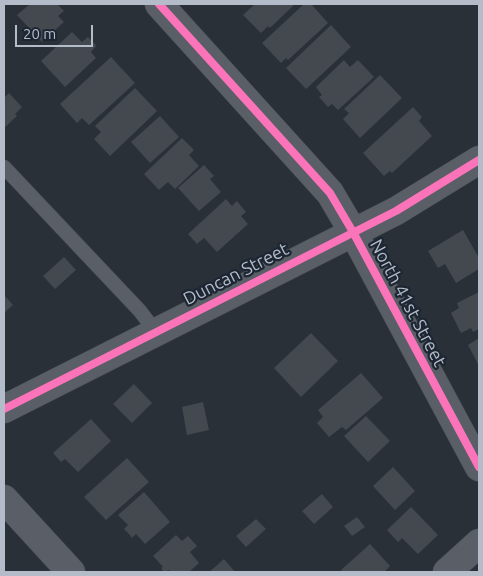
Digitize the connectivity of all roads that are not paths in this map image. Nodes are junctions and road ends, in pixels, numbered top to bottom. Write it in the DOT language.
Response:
graph roads {
  1 [pos="159,4"];
  2 [pos="479,160"];
  3 [pos="4,166"];
  4 [pos="353,232"];
  5 [pos="156,332"];
  6 [pos="4,409"];
  7 [pos="479,467"];
  8 [pos="4,499"];
  9 [pos="479,543"];
  10 [pos="71,572"];
  11 [pos="447,572"];
  1 -- 4 [label="street, North 41st Street"];
  2 -- 4 [label="street, Duncan Street"];
  3 -- 5 [label="lane"];
  4 -- 5 [label="street, Duncan Street"];
  4 -- 7 [label="street, North 41st Street"];
  5 -- 6 [label="street, Duncan Street"];
  8 -- 10 [label="street"];
  9 -- 11 [label="street"];
}
